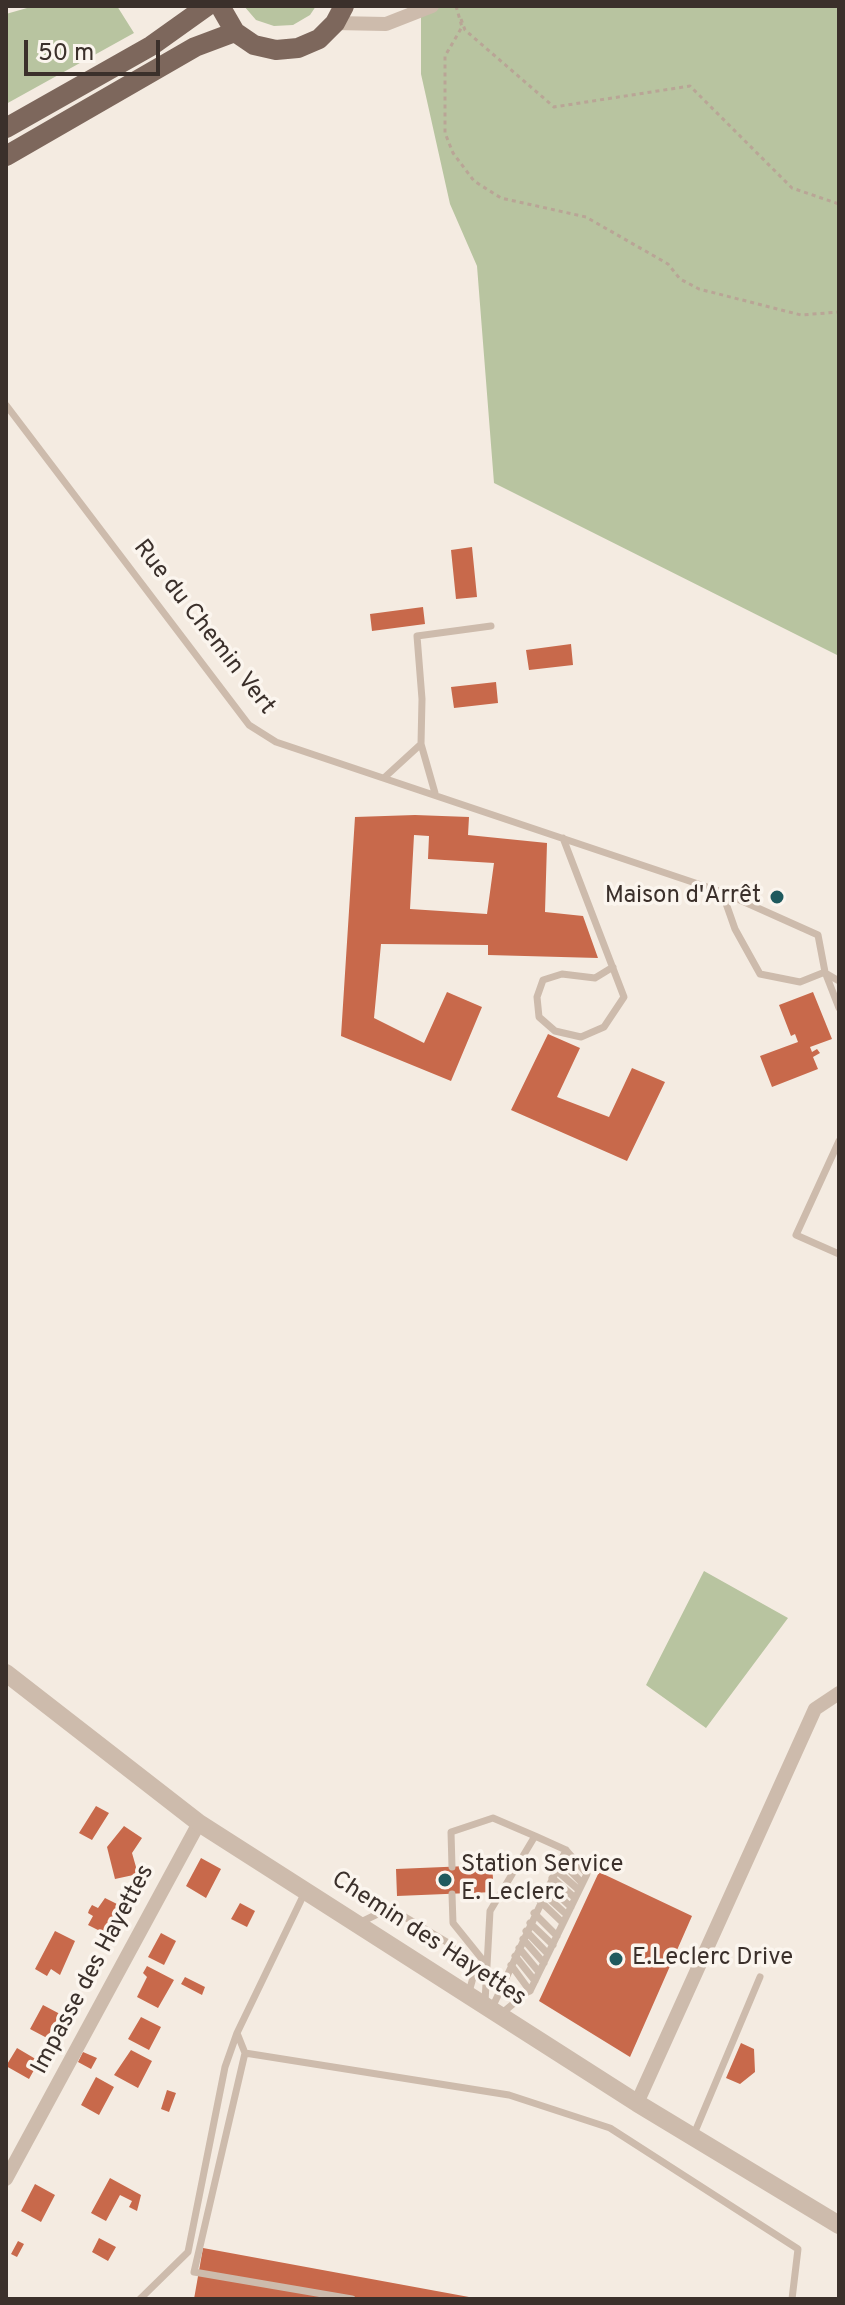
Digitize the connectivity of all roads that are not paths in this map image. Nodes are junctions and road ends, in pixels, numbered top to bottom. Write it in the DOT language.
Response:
graph roads {
  1 [pos="207,6"];
  2 [pos="220,6"];
  3 [pos="432,6"];
  4 [pos="339,15"];
  5 [pos="235,32"];
  6 [pos="6,128"];
  7 [pos="9,155"];
  8 [pos="6,405"];
  9 [pos="491,626"];
  10 [pos="421,744"];
  11 [pos="385,777"];
  12 [pos="435,793"];
  13 [pos="563,838"];
  14 [pos="722,892"];
  15 [pos="613,967"];
  16 [pos="825,972"];
  17 [pos="839,981"];
  18 [pos="839,1008"];
  19 [pos="839,1141"];
  20 [pos="839,1254"];
  21 [pos="6,1673"];
  22 [pos="839,1693"];
  23 [pos="199,1823"];
  24 [pos="535,1836"];
  25 [pos="566,1850"];
  26 [pos="561,1861"];
  27 [pos="452,1867"];
  28 [pos="552,1878"];
  29 [pos="306,1889"];
  30 [pos="579,1890"];
  31 [pos="452,1894"];
  32 [pos="542,1898"];
  33 [pos="571,1907"];
  34 [pos="534,1913"];
  35 [pos="565,1919"];
  36 [pos="359,1923"];
  37 [pos="526,1931"];
  38 [pos="557,1936"];
  39 [pos="553,1945"];
  40 [pos="519,1948"];
  41 [pos="548,1954"];
  42 [pos="515,1956"];
  43 [pos="544,1963"];
  44 [pos="486,1964"];
  45 [pos="511,1965"];
  46 [pos="539,1972"];
  47 [pos="760,1977"];
  48 [pos="535,1981"];
  49 [pos="530,1991"];
  50 [pos="486,2006"];
  51 [pos="237,2033"];
  52 [pos="245,2053"];
  53 [pos="637,2103"];
  54 [pos="692,2137"];
  55 [pos="6,2179"];
  56 [pos="839,2225"];
  57 [pos="140,2299"];
  58 [pos="352,2299"];
  59 [pos="792,2299"];
  1 -- 6 [label="main road"];
  2 -- 5 [label="main road"];
  3 -- 4 [label="street"];
  4 -- 5 [label="main road"];
  5 -- 7 [label="main road"];
  8 -- 11 [label="lane, Rue du Chemin Vert"];
  9 -- 10 [label="lane"];
  10 -- 11 [label="lane"];
  10 -- 12 [label="lane"];
  11 -- 12 [label="lane, Rue du Chemin Vert"];
  12 -- 13 [label="lane, Rue du Chemin Vert"];
  13 -- 14 [label="lane, Rue du Chemin Vert"];
  13 -- 15 [label="lane"];
  14 -- 16 [label="lane, Rue du Chemin Vert"];
  14 -- 16 [label="lane"];
  15 -- 15 [label="lane"];
  16 -- 17 [label="lane"];
  16 -- 18 [label="lane"];
  19 -- 20 [label="lane"];
  21 -- 23 [label="street, Chemin des Hayettes"];
  22 -- 53 [label="street"];
  23 -- 29 [label="street, Chemin des Hayettes"];
  23 -- 55 [label="street, Impasse des Hayettes"];
  24 -- 25 [label="lane"];
  24 -- 27 [label="lane"];
  24 -- 44 [label="lane"];
  25 -- 26 [label="lane"];
  25 -- 30 [label="lane"];
  26 -- 28 [label="lane"];
  26 -- 30 [label="lane"];
  28 -- 30 [label="lane"];
  28 -- 32 [label="lane"];
  28 -- 33 [label="lane"];
  29 -- 36 [label="street, Chemin des Hayettes"];
  29 -- 51 [label="lane"];
  30 -- 33 [label="lane"];
  31 -- 44 [label="lane"];
  32 -- 34 [label="lane"];
  32 -- 35 [label="lane"];
  33 -- 35 [label="lane"];
  34 -- 37 [label="lane"];
  34 -- 38 [label="lane"];
  35 -- 38 [label="lane"];
  36 -- 50 [label="street, Chemin des Hayettes"];
  36 -- 50 [label="lane"];
  37 -- 39 [label="lane"];
  37 -- 40 [label="lane"];
  37 -- 41 [label="lane"];
  37 -- 43 [label="lane"];
  38 -- 39 [label="lane"];
  39 -- 41 [label="lane"];
  40 -- 42 [label="lane"];
  40 -- 46 [label="lane"];
  41 -- 43 [label="lane"];
  42 -- 45 [label="lane"];
  42 -- 48 [label="lane"];
  43 -- 46 [label="lane"];
  44 -- 50 [label="lane"];
  45 -- 49 [label="lane"];
  45 -- 50 [label="lane"];
  46 -- 48 [label="lane"];
  47 -- 54 [label="lane"];
  48 -- 49 [label="lane"];
  49 -- 50 [label="lane"];
  50 -- 53 [label="street, Chemin des Hayettes"];
  51 -- 52 [label="lane"];
  51 -- 57 [label="lane"];
  52 -- 58 [label="lane"];
  52 -- 59 [label="lane"];
  53 -- 54 [label="street, Chemin des Hayettes"];
  54 -- 56 [label="street, Chemin des Hayettes"];
}
